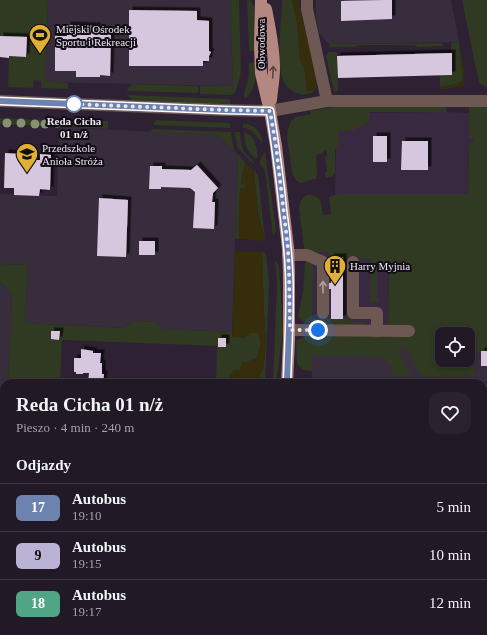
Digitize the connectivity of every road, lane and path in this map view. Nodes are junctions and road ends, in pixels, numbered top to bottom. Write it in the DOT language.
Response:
graph roads {
  1 [pos="263,0"];
  2 [pos="307,0"];
  3 [pos="0,101"];
  4 [pos="327,101"];
  5 [pos="487,101"];
  6 [pos="270,111"];
  7 [pos="288,255"];
  8 [pos="353,262"];
  9 [pos="322,313"];
  10 [pos="290,330"];
  11 [pos="376,331"];
  12 [pos="409,331"];
  13 [pos="287,379"];
  1 -- 6 [label="main road, Obwodowa"];
  2 -- 4 [label="street"];
  3 -- 6 [label="street"];
  4 -- 5 [label="street"];
  4 -- 6 [label="street"];
  6 -- 7 [label="main road, Obwodowa"];
  9 -- 7 [label="street, one-way"];
  7 -- 10 [label="main road, Obwodowa"];
  8 -- 11 [label="street"];
  10 -- 11 [label="street"];
  10 -- 13 [label="main road, Obwodowa"];
  11 -- 12 [label="street"];
}
